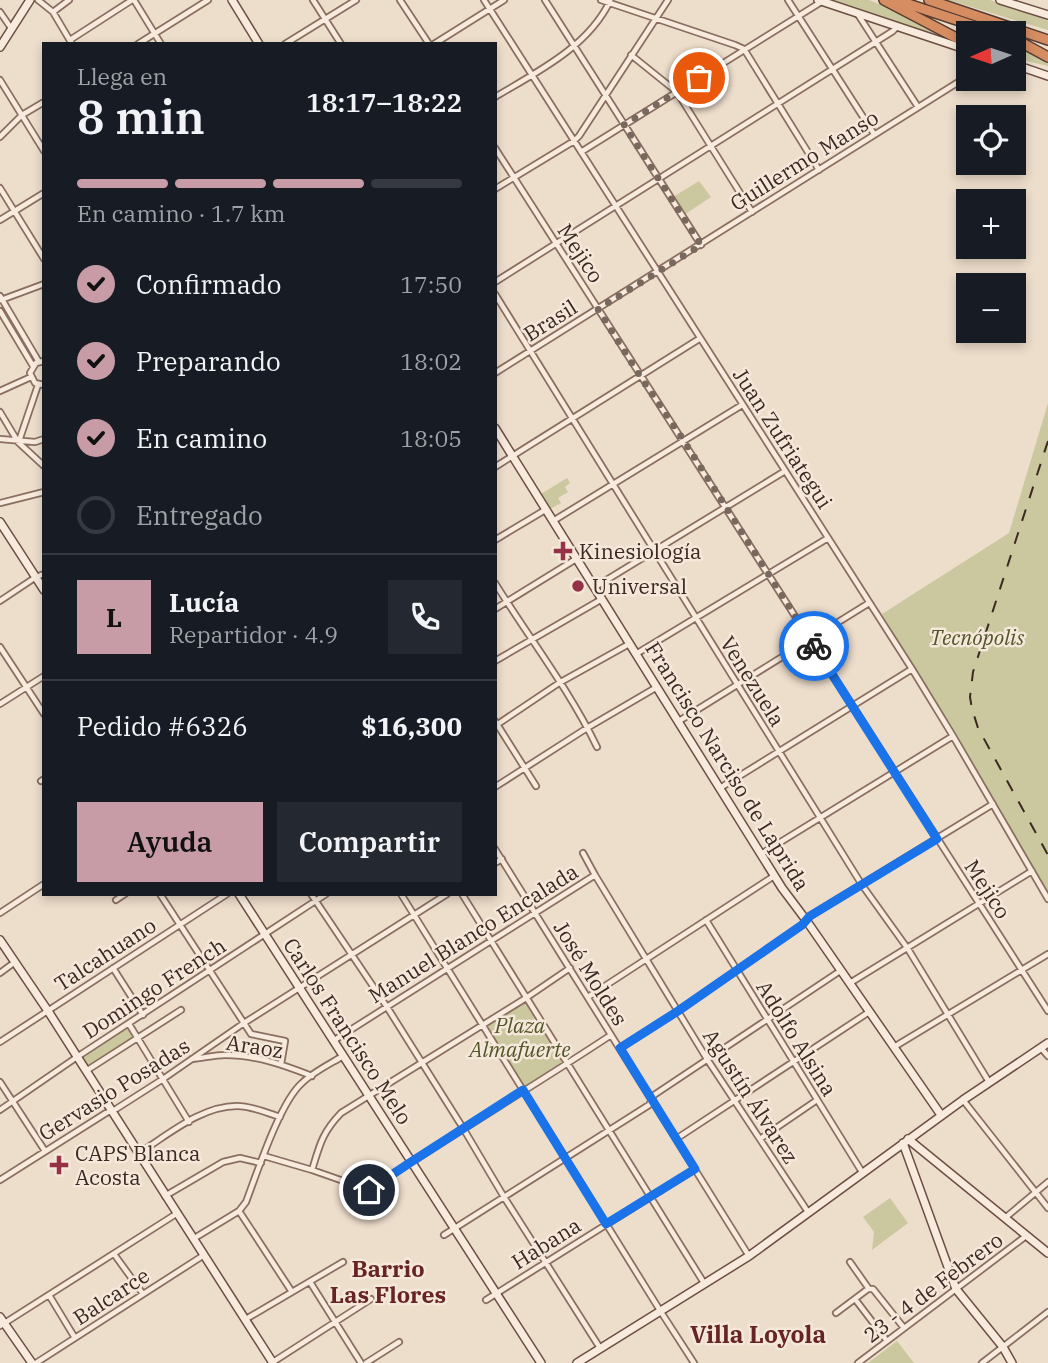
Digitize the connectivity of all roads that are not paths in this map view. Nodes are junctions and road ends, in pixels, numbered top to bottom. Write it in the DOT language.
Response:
graph roads {
  1 [pos="30,0"];
  2 [pos="38,0"];
  3 [pos="69,0"];
  4 [pos="133,0"];
  5 [pos="208,0"];
  6 [pos="232,0"];
  7 [pos="313,0"];
  8 [pos="356,0"];
  9 [pos="400,0"];
  10 [pos="484,0"];
  11 [pos="503,0"];
  12 [pos="545,0"];
  13 [pos="601,0"];
  14 [pos="668,0"];
  15 [pos="788,0"];
  16 [pos="884,0"];
  17 [pos="895,0"];
  18 [pos="929,0"];
  19 [pos="1000,0"];
  20 [pos="609,1"];
  21 [pos="820,1"];
  22 [pos="490,9"];
  23 [pos="0,12"];
  24 [pos="53,12"];
  25 [pos="857,13"];
  26 [pos="1048,15"];
  27 [pos="799,16"];
  28 [pos="657,18"];
  29 [pos="325,19"];
  30 [pos="959,21"];
  31 [pos="979,21"];
  32 [pos="897,26"];
  33 [pos="12,29"];
  34 [pos="154,33"];
  35 [pos="1048,33"];
  36 [pos="1026,35"];
  37 [pos="1026,37"];
  38 [pos="956,40"];
  39 [pos="1048,40"];
  40 [pos="1026,41"];
  41 [pos="71,42"];
  42 [pos="141,42"];
  43 [pos="160,42"];
  44 [pos="258,42"];
  45 [pos="288,42"];
  46 [pos="340,42"];
  47 [pos="428,42"];
  48 [pos="437,42"];
  49 [pos="875,42"];
  50 [pos="956,43"];
  51 [pos="1026,43"];
  52 [pos="0,47"];
  53 [pos="575,47"];
  54 [pos="744,50"];
  55 [pos="1048,50"];
  56 [pos="631,55"];
  57 [pos="1048,57"];
  58 [pos="1026,68"];
  59 [pos="833,69"];
  60 [pos="532,75"];
  61 [pos="1048,76"];
  62 [pos="0,80"];
  63 [pos="956,83"];
  64 [pos="677,92"];
  65 [pos="606,94"];
  66 [pos="497,96"];
  67 [pos="42,103"];
  68 [pos="778,104"];
  69 [pos="918,107"];
  70 [pos="22,116"];
  71 [pos="624,125"];
  72 [pos="874,134"];
  73 [pos="0,137"];
  74 [pos="574,141"];
  75 [pos="710,147"];
  76 [pos="42,148"];
  77 [pos="497,151"];
  78 [pos="581,152"];
  79 [pos="819,170"];
  80 [pos="514,178"];
  81 [pos="660,179"];
  82 [pos="0,188"];
  83 [pos="497,189"];
  84 [pos="42,194"];
  85 [pos="616,207"];
  86 [pos="15,211"];
  87 [pos="752,212"];
  88 [pos="0,220"];
  89 [pos="556,244"];
  90 [pos="701,245"];
  91 [pos="42,256"];
  92 [pos="658,272"];
  93 [pos="497,281"];
  94 [pos="42,285"];
  95 [pos="497,297"];
  96 [pos="1,298"];
  97 [pos="598,309"];
  98 [pos="0,311"];
  99 [pos="699,338"];
  100 [pos="530,351"];
  101 [pos="41,361"];
  102 [pos="33,366"];
  103 [pos="497,372"];
  104 [pos="640,376"];
  105 [pos="31,377"];
  106 [pos="41,385"];
  107 [pos="0,391"];
  108 [pos="742,405"];
  109 [pos="0,412"];
  110 [pos="573,418"];
  111 [pos="497,431"];
  112 [pos="0,439"];
  113 [pos="42,440"];
  114 [pos="684,441"];
  115 [pos="18,442"];
  116 [pos="513,456"];
  117 [pos="42,464"];
  118 [pos="497,466"];
  119 [pos="785,471"];
  120 [pos="613,484"];
  121 [pos="42,492"];
  122 [pos="0,503"];
  123 [pos="726,508"];
  124 [pos="546,509"];
  125 [pos="553,521"];
  126 [pos="0,522"];
  127 [pos="828,538"];
  128 [pos="497,539"];
  129 [pos="655,551"];
  130 [pos="576,558"];
  131 [pos="768,573"];
  132 [pos="40,575"];
  133 [pos="497,586"];
  134 [pos="595,587"];
  135 [pos="602,599"];
  136 [pos="0,601"];
  137 [pos="507,602"];
  138 [pos="869,603"];
  139 [pos="497,608"];
  140 [pos="696,619"];
  141 [pos="532,639"];
  142 [pos="810,639"];
  143 [pos="629,643"];
  144 [pos="0,647"];
  145 [pos="636,654"];
  146 [pos="497,660"];
  147 [pos="912,669"];
  148 [pos="42,677"];
  149 [pos="559,683"];
  150 [pos="738,685"];
  151 [pos="26,687"];
  152 [pos="657,687"];
  153 [pos="0,704"];
  154 [pos="852,706"];
  155 [pos="42,711"];
  156 [pos="679,721"];
  157 [pos="497,723"];
  158 [pos="497,726"];
  159 [pos="587,728"];
  160 [pos="953,736"];
  161 [pos="597,747"];
  162 [pos="779,751"];
  163 [pos="524,768"];
  164 [pos="895,772"];
  165 [pos="497,786"];
  166 [pos="536,786"];
  167 [pos="720,788"];
  168 [pos="993,804"];
  169 [pos="820,817"];
  170 [pos="937,839"];
  171 [pos="497,852"];
  172 [pos="583,853"];
  173 [pos="761,854"];
  174 [pos="502,859"];
  175 [pos="497,862"];
  176 [pos="1032,871"];
  177 [pos="594,875"];
  178 [pos="774,876"];
  179 [pos="42,885"];
  180 [pos="862,885"];
  181 [pos="122,896"];
  182 [pos="161,896"];
  183 [pos="225,896"];
  184 [pos="240,896"];
  185 [pos="312,896"];
  186 [pos="323,896"];
  187 [pos="402,896"];
  188 [pos="444,896"];
  189 [pos="463,896"];
  190 [pos="1048,899"];
  191 [pos="116,900"];
  192 [pos="316,901"];
  193 [pos="979,904"];
  194 [pos="0,913"];
  195 [pos="535,913"];
  196 [pos="415,915"];
  197 [pos="706,920"];
  198 [pos="806,920"];
  199 [pos="180,924"];
  200 [pos="265,935"];
  201 [pos="0,940"];
  202 [pos="491,941"];
  203 [pos="908,949"];
  204 [pos="1048,954"];
  205 [pos="352,955"];
  206 [pos="646,959"];
  207 [pos="15,962"];
  208 [pos="113,968"];
  209 [pos="447,968"];
  210 [pos="570,968"];
  211 [pos="737,970"];
  212 [pos="1022,970"];
  213 [pos="210,971"];
  214 [pos="840,971"];
  215 [pos="0,973"];
  216 [pos="849,984"];
  217 [pos="299,988"];
  218 [pos="588,997"];
  219 [pos="526,998"];
  220 [pos="387,1007"];
  221 [pos="181,1010"];
  222 [pos="48,1011"];
  223 [pos="678,1011"];
  224 [pos="1048,1011"];
  225 [pos="870,1012"];
  226 [pos="142,1015"];
  227 [pos="947,1015"];
  228 [pos="767,1019"];
  229 [pos="244,1023"];
  230 [pos="129,1024"];
  231 [pos="482,1025"];
  232 [pos="611,1035"];
  233 [pos="138,1038"];
  234 [pos="333,1041"];
  235 [pos="0,1042"];
  236 [pos="1045,1046"];
  237 [pos="894,1047"];
  238 [pos="620,1048"];
  239 [pos="343,1056"];
  240 [pos="1048,1056"];
  241 [pos="76,1057"];
  242 [pos="191,1059"];
  243 [pos="707,1059"];
  244 [pos="421,1062"];
  245 [pos="794,1062"];
  246 [pos="281,1064"];
  247 [pos="567,1064"];
  248 [pos="85,1071"];
  249 [pos="312,1076"];
  250 [pos="163,1079"];
  251 [pos="0,1082"];
  252 [pos="989,1082"];
  253 [pos="523,1090"];
  254 [pos="369,1095"];
  255 [pos="652,1100"];
  256 [pos="817,1100"];
  257 [pos="963,1100"];
  258 [pos="12,1101"];
  259 [pos="735,1101"];
  260 [pos="0,1110"];
  261 [pos="111,1112"];
  262 [pos="941,1115"];
  263 [pos="280,1117"];
  264 [pos="189,1122"];
  265 [pos="463,1128"];
  266 [pos="608,1130"];
  267 [pos="676,1139"];
  268 [pos="760,1139"];
  269 [pos="906,1141"];
  270 [pos="45,1150"];
  271 [pos="138,1154"];
  272 [pos="264,1156"];
  273 [pos="565,1158"];
  274 [pos="411,1162"];
  275 [pos="261,1163"];
  276 [pos="695,1169"];
  277 [pos="312,1170"];
  278 [pos="862,1172"];
  279 [pos="0,1180"];
  280 [pos="1048,1182"];
  281 [pos="1035,1192"];
  282 [pos="165,1196"];
  283 [pos="504,1197"];
  284 [pos="650,1197"];
  285 [pos="1048,1208"];
  286 [pos="239,1211"];
  287 [pos="808,1212"];
  288 [pos="176,1214"];
  289 [pos="1005,1218"];
  290 [pos="606,1224"];
  291 [pos="454,1228"];
  292 [pos="444,1235"];
  293 [pos="1027,1235"];
  294 [pos="194,1239"];
  295 [pos="1048,1252"];
  296 [pos="114,1254"];
  297 [pos="204,1255"];
  298 [pos="749,1256"];
  299 [pos="343,1262"];
  300 [pos="850,1262"];
  301 [pos="546,1263"];
  302 [pos="310,1282"];
  303 [pos="704,1284"];
  304 [pos="869,1289"];
  305 [pos="956,1289"];
  306 [pos="292,1292"];
  307 [pos="496,1293"];
  308 [pos="143,1294"];
  309 [pos="49,1295"];
  310 [pos="855,1298"];
  311 [pos="371,1299"];
  312 [pos="486,1300"];
  313 [pos="661,1312"];
  314 [pos="836,1312"];
  315 [pos="1048,1312"];
  316 [pos="246,1320"];
  317 [pos="1,1322"];
  318 [pos="335,1322"];
  319 [pos="904,1328"];
  320 [pos="75,1338"];
  321 [pos="887,1341"];
  322 [pos="399,1342"];
  323 [pos="1003,1347"];
  324 [pos="601,1349"];
  325 [pos="273,1362"];
  326 [pos="34,1363"];
  327 [pos="364,1363"];
  328 [pos="541,1363"];
  329 [pos="578,1363"];
  330 [pos="694,1363"];
  331 [pos="858,1363"];
  332 [pos="982,1363"];
  333 [pos="1012,1363"];
  1 -- 33 [label="street"];
  2 -- 24 [label="street"];
  3 -- 24 [label="street"];
  4 -- 34 [label="street"];
  4 -- 41 [label="street"];
  5 -- 34 [label="street"];
  6 -- 44 [label="street"];
  7 -- 29 [label="street"];
  8 -- 29 [label="street"];
  9 -- 47 [label="street"];
  10 -- 22 [label="street, Juan Zufriategui"];
  11 -- 22 [label="street"];
  12 -- 53 [label="street"];
  13 -- 20 [label="street"];
  14 -- 28 [label="street"];
  15 -- 27 [label="street"];
  16 -- 38 [label="highway"];
  17 -- 30 [label="highway"];
  18 -- 31 [label="highway"];
  19 -- 26 [label="street"];
  20 -- 28 [label="street"];
  20 -- 53 [label="street"];
  21 -- 25 [label="street"];
  21 -- 27 [label="street"];
  22 -- 48 [label="street"];
  22 -- 60 [label="street, Juan Zufriategui"];
  23 -- 33 [label="street"];
  24 -- 41 [label="street"];
  25 -- 32 [label="street"];
  25 -- 49 [label="street"];
  27 -- 54 [label="street"];
  27 -- 59 [label="street"];
  28 -- 54 [label="street"];
  28 -- 56 [label="street"];
  29 -- 45 [label="street"];
  29 -- 46 [label="street"];
  32 -- 49 [label="street"];
  32 -- 50 [label="street"];
  33 -- 52 [label="street"];
  34 -- 42 [label="street"];
  34 -- 43 [label="street"];
  35 -- 36 [label="highway"];
  37 -- 39 [label="highway"];
  40 -- 55 [label="highway"];
  49 -- 59 [label="street"];
  49 -- 69 [label="street"];
  51 -- 57 [label="highway"];
  53 -- 60 [label="street"];
  53 -- 65 [label="street"];
  54 -- 64 [label="street"];
  54 -- 68 [label="street"];
  56 -- 64 [label="street"];
  56 -- 65 [label="street"];
  58 -- 61 [label="street"];
  59 -- 68 [label="street"];
  59 -- 72 [label="street"];
  60 -- 66 [label="street"];
  60 -- 74 [label="street, Juan Zufriategui"];
  62 -- 70 [label="street"];
  63 -- 69 [label="street, Guillermo Manso"];
  64 -- 71 [label="street"];
  64 -- 75 [label="street"];
  65 -- 71 [label="street"];
  65 -- 74 [label="street"];
  67 -- 70 [label="street"];
  68 -- 75 [label="street"];
  68 -- 79 [label="street"];
  69 -- 72 [label="street, Guillermo Manso"];
  70 -- 73 [label="street"];
  70 -- 76 [label="street"];
  71 -- 78 [label="street"];
  71 -- 81 [label="street"];
  72 -- 79 [label="street, Guillermo Manso"];
  74 -- 78 [label="street, Juan Zufriategui"];
  74 -- 80 [label="street"];
  75 -- 81 [label="street"];
  75 -- 87 [label="street"];
  77 -- 80 [label="street, Mejico"];
  78 -- 85 [label="street, Juan Zufriategui"];
  79 -- 87 [label="street, Guillermo Manso"];
  80 -- 83 [label="street"];
  80 -- 89 [label="street, Mejico"];
  81 -- 85 [label="street"];
  81 -- 90 [label="street"];
  82 -- 86 [label="street"];
  84 -- 86 [label="street"];
  85 -- 89 [label="street"];
  85 -- 92 [label="street, Juan Zufriategui"];
  86 -- 88 [label="street"];
  86 -- 91 [label="street"];
  87 -- 90 [label="street, Guillermo Manso"];
  89 -- 93 [label="street"];
  89 -- 97 [label="street, Mejico"];
  90 -- 92 [label="street, Guillermo Manso"];
  92 -- 97 [label="street, Brasil"];
  92 -- 99 [label="street, Juan Zufriategui"];
  94 -- 96 [label="street"];
  95 -- 100 [label="street, Venezuela"];
  96 -- 101 [label="street"];
  97 -- 100 [label="street, Brasil"];
  97 -- 104 [label="street, Mejico"];
  98 -- 102 [label="street"];
  99 -- 104 [label="street"];
  99 -- 108 [label="street, Juan Zufriategui"];
  100 -- 103 [label="street, Brasil"];
  100 -- 110 [label="street, Venezuela"];
  101 -- 102 [label="street"];
  102 -- 105 [label="street"];
  104 -- 110 [label="street"];
  104 -- 114 [label="street, Mejico"];
  105 -- 106 [label="street"];
  105 -- 107 [label="street"];
  106 -- 115 [label="street"];
  108 -- 114 [label="street"];
  108 -- 119 [label="street, Juan Zufriategui"];
  109 -- 115 [label="street"];
  110 -- 116 [label="street"];
  110 -- 120 [label="street, Venezuela"];
  111 -- 116 [label="street, Francisco Narciso de Laprida"];
  112 -- 115 [label="street"];
  113 -- 115 [label="street"];
  114 -- 120 [label="street"];
  114 -- 123 [label="street, Mejico"];
  115 -- 117 [label="street"];
  116 -- 118 [label="street"];
  116 -- 124 [label="street, Francisco Narciso de Laprida"];
  119 -- 123 [label="street"];
  119 -- 127 [label="street, Juan Zufriategui"];
  120 -- 125 [label="street"];
  120 -- 129 [label="street, Venezuela"];
  121 -- 122 [label="street"];
  123 -- 129 [label="street"];
  123 -- 131 [label="street, Mejico"];
  124 -- 125 [label="street, Francisco Narciso de Laprida"];
  124 -- 128 [label="street"];
  125 -- 130 [label="street, Francisco Narciso de Laprida"];
  126 -- 132 [label="street"];
  127 -- 131 [label="street"];
  127 -- 138 [label="street, Juan Zufriategui"];
  129 -- 134 [label="street"];
  129 -- 140 [label="street, Venezuela"];
  130 -- 134 [label="street, Francisco Narciso de Laprida"];
  130 -- 137 [label="street"];
  131 -- 140 [label="street"];
  131 -- 142 [label="street, Mejico"];
  132 -- 136 [label="street"];
  133 -- 137 [label="street"];
  134 -- 135 [label="street, Francisco Narciso de Laprida"];
  135 -- 141 [label="street"];
  135 -- 143 [label="street, Francisco Narciso de Laprida"];
  137 -- 139 [label="street"];
  137 -- 141 [label="street"];
  138 -- 142 [label="street"];
  138 -- 147 [label="street, Juan Zufriategui"];
  140 -- 145 [label="street"];
  140 -- 150 [label="street, Venezuela"];
  141 -- 146 [label="street"];
  141 -- 149 [label="street"];
  142 -- 150 [label="street"];
  142 -- 154 [label="street, Mejico"];
  143 -- 145 [label="street, Francisco Narciso de Laprida"];
  143 -- 149 [label="street"];
  144 -- 151 [label="street"];
  145 -- 152 [label="street, Francisco Narciso de Laprida"];
  147 -- 154 [label="street"];
  147 -- 160 [label="street, Juan Zufriategui"];
  148 -- 151 [label="street"];
  149 -- 157 [label="street"];
  149 -- 159 [label="street"];
  150 -- 156 [label="street"];
  150 -- 162 [label="street, Venezuela"];
  151 -- 153 [label="street"];
  151 -- 155 [label="street"];
  152 -- 156 [label="street, Francisco Narciso de Laprida"];
  152 -- 159 [label="street"];
  154 -- 162 [label="street"];
  154 -- 164 [label="street, Mejico"];
  156 -- 167 [label="street, Francisco Narciso de Laprida"];
  158 -- 163 [label="street"];
  159 -- 161 [label="street"];
  159 -- 163 [label="street"];
  160 -- 164 [label="street"];
  160 -- 168 [label="street, Juan Zufriategui"];
  162 -- 167 [label="street"];
  162 -- 169 [label="street, Venezuela"];
  163 -- 165 [label="street"];
  163 -- 166 [label="street"];
  164 -- 169 [label="street"];
  164 -- 170 [label="street, Mejico"];
  167 -- 173 [label="street, Francisco Narciso de Laprida"];
  168 -- 170 [label="street"];
  168 -- 176 [label="street, Juan Zufriategui"];
  169 -- 173 [label="street"];
  169 -- 180 [label="street, Venezuela"];
  170 -- 180 [label="street"];
  170 -- 193 [label="street, Mejico"];
  171 -- 174 [label="street, José Moldes"];
  172 -- 177 [label="street, Agustín Álvarez"];
  173 -- 178 [label="street, Francisco Narciso de Laprida"];
  174 -- 175 [label="street"];
  174 -- 195 [label="street, José Moldes"];
  176 -- 190 [label="street, Juan Zufriategui"];
  176 -- 193 [label="street"];
  177 -- 195 [label="street, Manuel Blanco Encalada"];
  177 -- 206 [label="street, Agustín Álvarez"];
  178 -- 197 [label="street"];
  178 -- 198 [label="street, Francisco Narciso de Laprida"];
  179 -- 194 [label="street"];
  180 -- 198 [label="street"];
  180 -- 203 [label="street, Venezuela"];
  181 -- 191 [label="street"];
  182 -- 199 [label="street"];
  183 -- 199 [label="street, Talcahuano"];
  184 -- 200 [label="street, Carlos Francisco Melo"];
  185 -- 192 [label="street"];
  186 -- 192 [label="street, Domingo French"];
  187 -- 196 [label="street"];
  188 -- 196 [label="street, Gervasio Posadas"];
  189 -- 202 [label="street"];
  192 -- 200 [label="street, Domingo French"];
  192 -- 205 [label="street"];
  193 -- 203 [label="street"];
  193 -- 212 [label="street, Mejico"];
  195 -- 202 [label="street, Manuel Blanco Encalada"];
  195 -- 210 [label="street, José Moldes"];
  196 -- 205 [label="street, Gervasio Posadas"];
  196 -- 209 [label="street"];
  197 -- 206 [label="street"];
  197 -- 211 [label="street, Adolfo Alsina"];
  198 -- 211 [label="street"];
  198 -- 214 [label="street, Francisco Narciso de Laprida"];
  199 -- 208 [label="street, Talcahuano"];
  199 -- 213 [label="street"];
  200 -- 213 [label="street, Domingo French"];
  200 -- 217 [label="street, Carlos Francisco Melo"];
  201 -- 207 [label="street"];
  202 -- 209 [label="street, Manuel Blanco Encalada"];
  202 -- 219 [label="street"];
  203 -- 216 [label="street"];
  203 -- 227 [label="street, Venezuela"];
  204 -- 212 [label="street"];
  205 -- 217 [label="street, Gervasio Posadas"];
  205 -- 220 [label="street"];
  206 -- 218 [label="street"];
  206 -- 223 [label="street, Agustín Álvarez"];
  207 -- 215 [label="street"];
  207 -- 222 [label="street"];
  208 -- 222 [label="street, Talcahuano"];
  208 -- 226 [label="street"];
  209 -- 220 [label="street, Manuel Blanco Encalada"];
  209 -- 231 [label="street"];
  210 -- 218 [label="street, José Moldes"];
  210 -- 219 [label="street"];
  211 -- 223 [label="street"];
  211 -- 228 [label="street, Adolfo Alsina"];
  212 -- 224 [label="street, Mejico"];
  212 -- 227 [label="street"];
  213 -- 226 [label="street, Domingo French"];
  213 -- 229 [label="street"];
  214 -- 216 [label="street, Francisco Narciso de Laprida"];
  214 -- 228 [label="street"];
  216 -- 225 [label="street, Francisco Narciso de Laprida"];
  217 -- 229 [label="street, Gervasio Posadas"];
  217 -- 234 [label="street, Carlos Francisco Melo"];
  218 -- 232 [label="street, José Moldes"];
  219 -- 231 [label="street"];
  219 -- 247 [label="street"];
  220 -- 234 [label="street, Manuel Blanco Encalada"];
  220 -- 244 [label="street"];
  221 -- 233 [label="street"];
  222 -- 235 [label="street, Talcahuano"];
  222 -- 241 [label="street"];
  223 -- 238 [label="street"];
  223 -- 243 [label="street, Agustín Álvarez"];
  225 -- 237 [label="street, Francisco Narciso de Laprida"];
  225 -- 245 [label="street"];
  226 -- 230 [label="street, Domingo French"];
  227 -- 237 [label="street"];
  227 -- 252 [label="street, Venezuela"];
  228 -- 243 [label="street"];
  228 -- 245 [label="street, Adolfo Alsina"];
  229 -- 242 [label="street, Gervasio Posadas"];
  229 -- 246 [label="street"];
  230 -- 233 [label="street"];
  230 -- 241 [label="street, Domingo French"];
  231 -- 244 [label="street"];
  231 -- 253 [label="street"];
  232 -- 238 [label="street, José Moldes"];
  232 -- 247 [label="street"];
  233 -- 248 [label="street"];
  233 -- 250 [label="street"];
  234 -- 239 [label="street, Carlos Francisco Melo"];
  236 -- 240 [label="street"];
  236 -- 252 [label="street"];
  237 -- 262 [label="street, Francisco Narciso de Laprida"];
  238 -- 255 [label="street, José Moldes"];
  239 -- 249 [label="street"];
  239 -- 254 [label="street, Carlos Francisco Melo"];
  241 -- 248 [label="street"];
  241 -- 258 [label="street, Domingo French"];
  242 -- 246 [label="street, Araoz"];
  242 -- 250 [label="street, Gervasio Posadas"];
  243 -- 255 [label="street"];
  243 -- 259 [label="street, Agustín Álvarez"];
  244 -- 254 [label="street"];
  244 -- 265 [label="street"];
  245 -- 256 [label="street, Adolfo Alsina"];
  245 -- 259 [label="street"];
  246 -- 249 [label="street, Araoz"];
  247 -- 253 [label="street"];
  247 -- 266 [label="street"];
  248 -- 261 [label="street"];
  249 -- 263 [label="street"];
  250 -- 261 [label="street, Gervasio Posadas"];
  250 -- 264 [label="street"];
  251 -- 258 [label="street"];
  252 -- 257 [label="street"];
  253 -- 265 [label="street"];
  253 -- 273 [label="street"];
  254 -- 274 [label="street, Carlos Francisco Melo"];
  254 -- 277 [label="street"];
  255 -- 266 [label="street"];
  255 -- 267 [label="street, José Moldes"];
  256 -- 268 [label="street"];
  256 -- 278 [label="street, Adolfo Alsina"];
  257 -- 262 [label="street"];
  257 -- 281 [label="street"];
  258 -- 260 [label="street, Domingo French"];
  258 -- 270 [label="street"];
  259 -- 267 [label="street"];
  259 -- 268 [label="street, Agustín Álvarez"];
  261 -- 270 [label="street, Gervasio Posadas"];
  261 -- 271 [label="street"];
  262 -- 269 [label="street"];
  263 -- 264 [label="street"];
  263 -- 272 [label="street"];
  264 -- 271 [label="street"];
  265 -- 274 [label="street"];
  265 -- 283 [label="street"];
  266 -- 273 [label="street"];
  266 -- 284 [label="street"];
  267 -- 276 [label="street, José Moldes"];
  268 -- 287 [label="street, Agustín Álvarez"];
  269 -- 278 [label="street"];
  269 -- 289 [label="street"];
  269 -- 305 [label="street"];
  270 -- 279 [label="street, Gervasio Posadas"];
  271 -- 282 [label="street"];
  272 -- 275 [label="street"];
  272 -- 277 [label="street"];
  273 -- 283 [label="street"];
  273 -- 290 [label="street"];
  274 -- 277 [label="street"];
  274 -- 291 [label="street, Carlos Francisco Melo"];
  275 -- 282 [label="street"];
  275 -- 286 [label="street"];
  276 -- 284 [label="street, Habana"];
  276 -- 298 [label="street, José Moldes"];
  278 -- 287 [label="street"];
  280 -- 281 [label="street"];
  281 -- 285 [label="street"];
  281 -- 289 [label="street"];
  282 -- 288 [label="street"];
  283 -- 291 [label="street"];
  283 -- 301 [label="street"];
  284 -- 290 [label="street, Habana"];
  284 -- 303 [label="street"];
  286 -- 294 [label="street"];
  286 -- 306 [label="street"];
  287 -- 298 [label="street"];
  288 -- 294 [label="street"];
  288 -- 296 [label="street"];
  289 -- 293 [label="street"];
  290 -- 301 [label="street, Habana"];
  290 -- 313 [label="street"];
  291 -- 292 [label="street"];
  291 -- 307 [label="street, Carlos Francisco Melo"];
  293 -- 295 [label="street"];
  293 -- 305 [label="street, 23 - 4 de Febrero"];
  294 -- 297 [label="street"];
  296 -- 308 [label="street"];
  296 -- 309 [label="street"];
  297 -- 308 [label="street, Balcarce"];
  297 -- 316 [label="street"];
  298 -- 303 [label="street"];
  299 -- 302 [label="street"];
  300 -- 304 [label="street"];
  301 -- 307 [label="street, Habana"];
  301 -- 324 [label="street"];
  302 -- 306 [label="street"];
  302 -- 318 [label="street"];
  303 -- 313 [label="street"];
  304 -- 310 [label="street"];
  304 -- 319 [label="street"];
  305 -- 319 [label="street, 23 - 4 de Febrero"];
  305 -- 323 [label="street"];
  306 -- 316 [label="street"];
  307 -- 312 [label="street, Habana"];
  307 -- 328 [label="street, Carlos Francisco Melo"];
  308 -- 320 [label="street, Balcarce"];
  309 -- 317 [label="street"];
  309 -- 320 [label="street"];
  310 -- 314 [label="street"];
  310 -- 321 [label="street"];
  311 -- 318 [label="street"];
  313 -- 324 [label="street"];
  313 -- 330 [label="street"];
  315 -- 323 [label="street"];
  316 -- 325 [label="street"];
  317 -- 326 [label="street"];
  318 -- 325 [label="street"];
  318 -- 327 [label="street"];
  319 -- 321 [label="street, 23 - 4 de Febrero"];
  320 -- 326 [label="street, Balcarce"];
  321 -- 331 [label="street, 23 - 4 de Febrero"];
  322 -- 327 [label="street"];
  323 -- 332 [label="street"];
  323 -- 333 [label="street"];
  324 -- 329 [label="street"];
}
